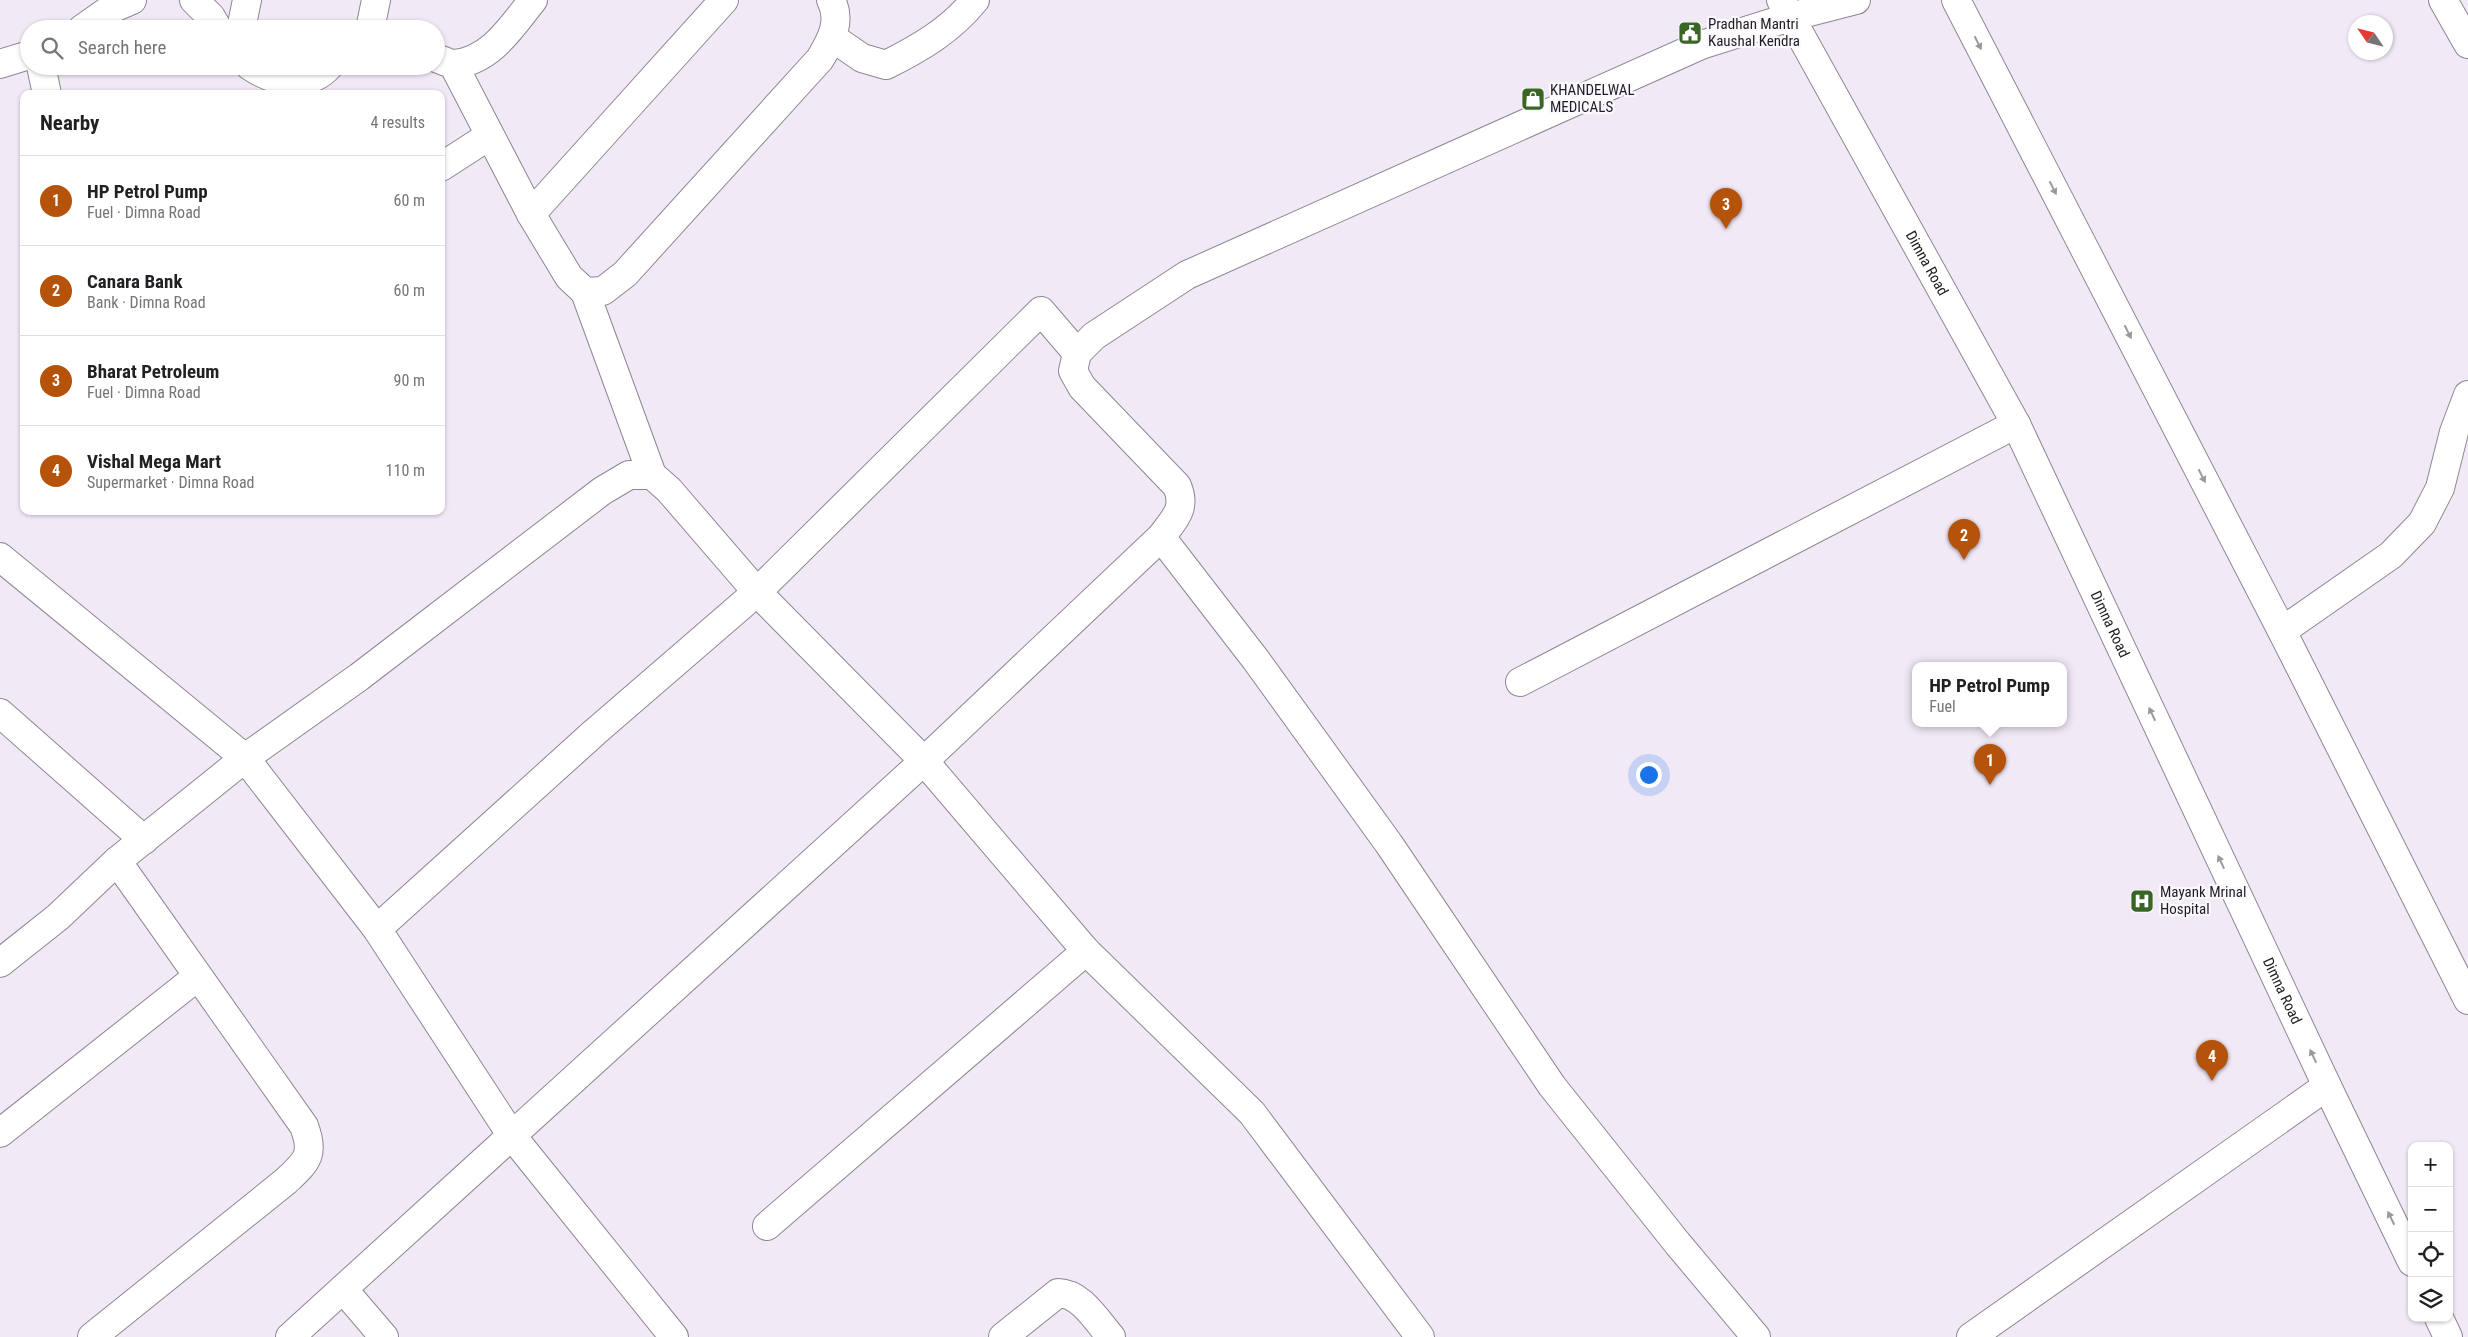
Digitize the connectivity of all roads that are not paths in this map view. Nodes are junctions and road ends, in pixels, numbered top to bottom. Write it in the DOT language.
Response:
graph roads {
  1 [pos="194,0"];
  2 [pos="247,0"];
  3 [pos="376,0"];
  4 [pos="533,0"];
  5 [pos="724,0"];
  6 [pos="832,0"];
  7 [pos="975,0"];
  8 [pos="1856,0"];
  9 [pos="1956,0"];
  10 [pos="2443,0"];
  11 [pos="122,2"];
  12 [pos="1785,9"];
  13 [pos="95,20"];
  14 [pos="213,20"];
  15 [pos="243,20"];
  16 [pos="372,20"];
  17 [pos="833,38"];
  18 [pos="2468,44"];
  19 [pos="20,58"];
  20 [pos="445,61"];
  21 [pos="0,64"];
  22 [pos="42,75"];
  23 [pos="266,75"];
  24 [pos="321,79"];
  25 [pos="46,90"];
  26 [pos="489,136"];
  27 [pos="445,164"];
  28 [pos="531,214"];
  29 [pos="585,292"];
  30 [pos="1077,352"];
  31 [pos="2468,395"];
  32 [pos="2016,424"];
  33 [pos="652,475"];
  34 [pos="1161,537"];
  35 [pos="0,557"];
  36 [pos="757,592"];
  37 [pos="2282,631"];
  38 [pos="1520,682"];
  39 [pos="0,714"];
  40 [pos="245,758"];
  41 [pos="924,761"];
  42 [pos="144,840"];
  43 [pos="117,861"];
  44 [pos="377,929"];
  45 [pos="1086,951"];
  46 [pos="0,964"];
  47 [pos="197,977"];
  48 [pos="2468,1000"];
  49 [pos="2326,1086"];
  50 [pos="0,1133"];
  51 [pos="512,1136"];
  52 [pos="767,1226"];
  53 [pos="2408,1254"];
  54 [pos="343,1289"];
  55 [pos="2441,1322"];
  56 [pos="92,1337"];
  57 [pos="290,1337"];
  58 [pos="384,1337"];
  59 [pos="674,1337"];
  60 [pos="1003,1337"];
  61 [pos="1111,1337"];
  62 [pos="1420,1337"];
  63 [pos="1756,1337"];
  64 [pos="1971,1337"];
  65 [pos="2448,1337"];
  1 -- 14 [label="street"];
  2 -- 15 [label="street"];
  3 -- 16 [label="street"];
  4 -- 20 [label="street"];
  5 -- 28 [label="street"];
  6 -- 17 [label="street"];
  7 -- 17 [label="street"];
  8 -- 12 [label="street"];
  9 -- 37 [label="street, one-way"];
  10 -- 18 [label="street"];
  11 -- 13 [label="street"];
  12 -- 30 [label="street"];
  12 -- 32 [label="street, Dimna Road"];
  17 -- 29 [label="street"];
  19 -- 21 [label="street"];
  20 -- 26 [label="street"];
  22 -- 25 [label="street"];
  23 -- 24 [label="street"];
  26 -- 27 [label="street"];
  26 -- 28 [label="street"];
  28 -- 29 [label="street"];
  29 -- 33 [label="street"];
  30 -- 34 [label="street"];
  30 -- 36 [label="street"];
  31 -- 37 [label="street"];
  32 -- 38 [label="street"];
  49 -- 32 [label="street, Dimna Road, one-way"];
  33 -- 36 [label="street"];
  33 -- 40 [label="street"];
  34 -- 41 [label="street"];
  34 -- 63 [label="street"];
  35 -- 40 [label="street"];
  36 -- 41 [label="street"];
  36 -- 44 [label="street"];
  37 -- 48 [label="street"];
  39 -- 42 [label="street"];
  40 -- 42 [label="street"];
  40 -- 44 [label="street"];
  41 -- 45 [label="street"];
  41 -- 51 [label="street"];
  42 -- 43 [label="street"];
  43 -- 46 [label="street"];
  43 -- 47 [label="street"];
  44 -- 51 [label="street"];
  45 -- 52 [label="street"];
  45 -- 62 [label="street"];
  47 -- 50 [label="street"];
  47 -- 56 [label="street"];
  53 -- 49 [label="street, Dimna Road, one-way"];
  49 -- 64 [label="street"];
  51 -- 54 [label="street"];
  51 -- 59 [label="street"];
  54 -- 57 [label="street"];
  54 -- 58 [label="street"];
  55 -- 65 [label="street"];
  60 -- 61 [label="street"];
}
